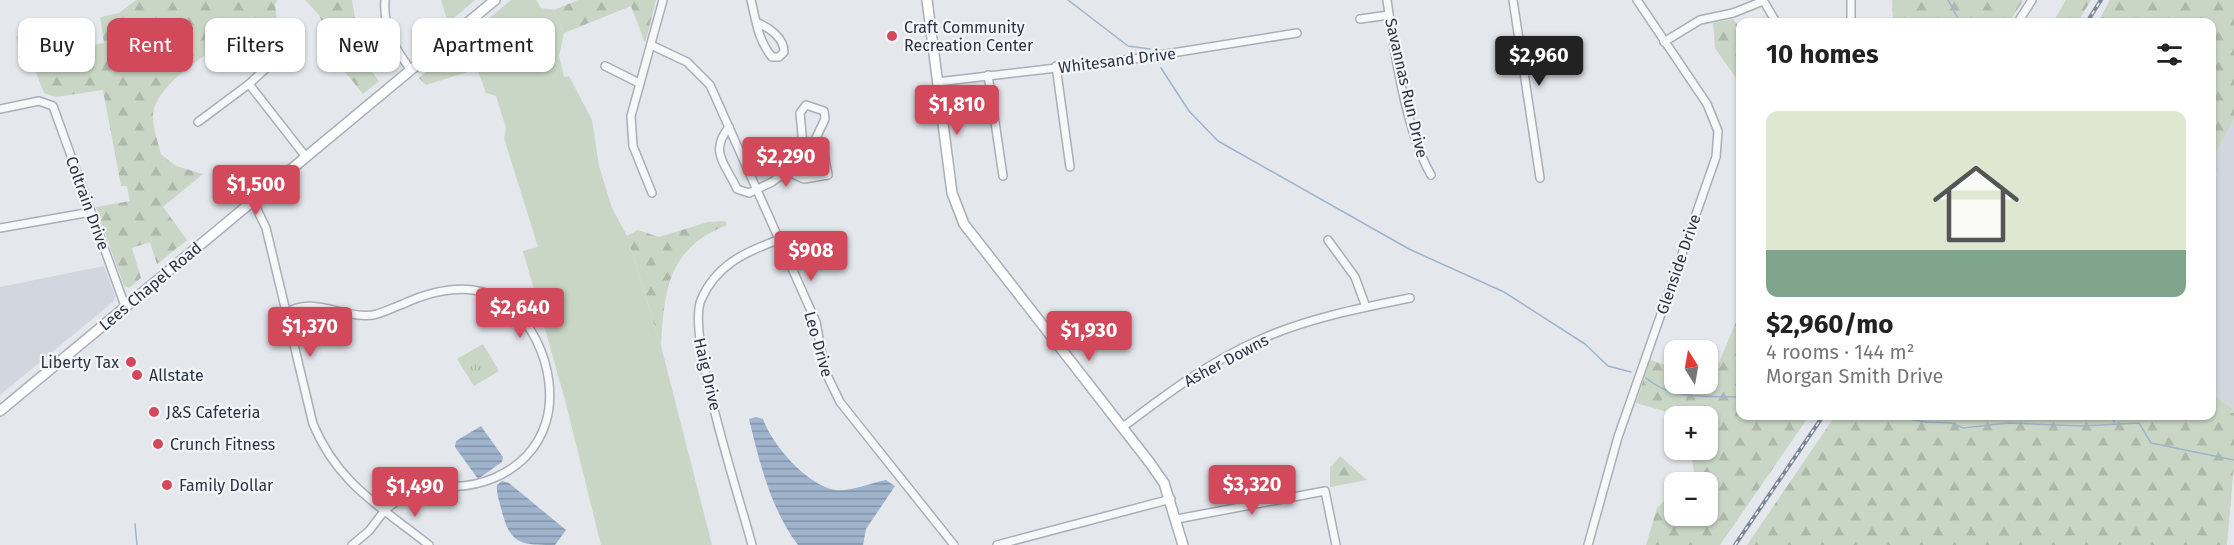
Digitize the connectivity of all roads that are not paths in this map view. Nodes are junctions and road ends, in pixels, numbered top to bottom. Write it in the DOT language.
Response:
graph roads {
  1 [pos="385,0"];
  2 [pos="495,0"];
  3 [pos="663,0"];
  4 [pos="751,0"];
  5 [pos="927,0"];
  6 [pos="1387,0"];
  7 [pos="1513,0"];
  8 [pos="1637,0"];
  9 [pos="1851,0"];
  10 [pos="2032,0"];
  11 [pos="1763,1"];
  12 [pos="1389,15"];
  13 [pos="1774,18"];
  14 [pos="1851,18"];
  15 [pos="2021,18"];
  16 [pos="1360,19"];
  17 [pos="756,22"];
  18 [pos="1297,33"];
  19 [pos="1664,42"];
  20 [pos="651,45"];
  21 [pos="605,66"];
  22 [pos="1056,66"];
  23 [pos="411,70"];
  24 [pos="262,72"];
  25 [pos="988,75"];
  26 [pos="937,82"];
  27 [pos="639,83"];
  28 [pos="249,84"];
  29 [pos="0,109"];
  30 [pos="198,122"];
  31 [pos="729,127"];
  32 [pos="818,144"];
  33 [pos="803,145"];
  34 [pos="306,157"];
  35 [pos="1070,167"];
  36 [pos="792,168"];
  37 [pos="1431,175"];
  38 [pos="1003,176"];
  39 [pos="1540,178"];
  40 [pos="756,189"];
  41 [pos="652,193"];
  42 [pos="253,201"];
  43 [pos="91,212"];
  44 [pos="0,228"];
  45 [pos="778,240"];
  46 [pos="1328,240"];
  47 [pos="1410,298"];
  48 [pos="125,306"];
  49 [pos="1366,307"];
  50 [pos="286,313"];
  51 [pos="0,411"];
  52 [pos="1123,427"];
  53 [pos="1170,500"];
  54 [pos="385,510"];
  55 [pos="1177,519"];
  56 [pos="352,545"];
  57 [pos="429,545"];
  58 [pos="752,545"];
  59 [pos="954,545"];
  60 [pos="997,545"];
  61 [pos="1183,545"];
  62 [pos="1336,545"];
  63 [pos="1588,545"];
  1 -- 23 [label="street"];
  2 -- 23 [label="main road, Lees Chapel Road"];
  3 -- 20 [label="street"];
  4 -- 17 [label="street"];
  5 -- 26 [label="main road"];
  6 -- 12 [label="street, Savannas Run Drive"];
  7 -- 39 [label="street"];
  8 -- 19 [label="street, Glenside Drive"];
  9 -- 14 [label="street"];
  10 -- 15 [label="street"];
  11 -- 13 [label="street"];
  11 -- 19 [label="street"];
  12 -- 16 [label="street"];
  12 -- 37 [label="street, Savannas Run Drive"];
  17 -- 17 [label="street"];
  18 -- 22 [label="street, Whitesand Drive"];
  19 -- 63 [label="street, Glenside Drive"];
  20 -- 27 [label="street"];
  20 -- 31 [label="street, Leo Drive"];
  21 -- 27 [label="street"];
  22 -- 25 [label="street, Whitesand Drive"];
  22 -- 35 [label="street"];
  23 -- 34 [label="main road, Lees Chapel Road"];
  24 -- 28 [label="street"];
  25 -- 26 [label="street, Whitesand Drive"];
  25 -- 38 [label="street"];
  26 -- 52 [label="main road"];
  27 -- 41 [label="street"];
  28 -- 30 [label="street"];
  28 -- 34 [label="street"];
  29 -- 43 [label="street, Coltrain Drive"];
  31 -- 40 [label="street, Leo Drive"];
  31 -- 40 [label="street"];
  32 -- 33 [label="street"];
  32 -- 33 [label="street"];
  32 -- 36 [label="street"];
  33 -- 36 [label="street"];
  34 -- 42 [label="main road, Lees Chapel Road"];
  36 -- 40 [label="street"];
  40 -- 45 [label="street, Leo Drive"];
  42 -- 48 [label="main road, Lees Chapel Road"];
  42 -- 50 [label="street"];
  43 -- 44 [label="street"];
  43 -- 48 [label="street, Coltrain Drive"];
  45 -- 58 [label="street, Haig Drive"];
  45 -- 59 [label="street, Leo Drive"];
  46 -- 49 [label="street"];
  47 -- 49 [label="street, Asher Downs"];
  48 -- 51 [label="main road, Lees Chapel Road"];
  49 -- 52 [label="street, Asher Downs"];
  50 -- 54 [label="street"];
  50 -- 54 [label="street"];
  52 -- 53 [label="main road"];
  53 -- 55 [label="main road"];
  53 -- 60 [label="street"];
  54 -- 56 [label="street"];
  54 -- 57 [label="street"];
  55 -- 61 [label="main road"];
  55 -- 62 [label="street"];
}
